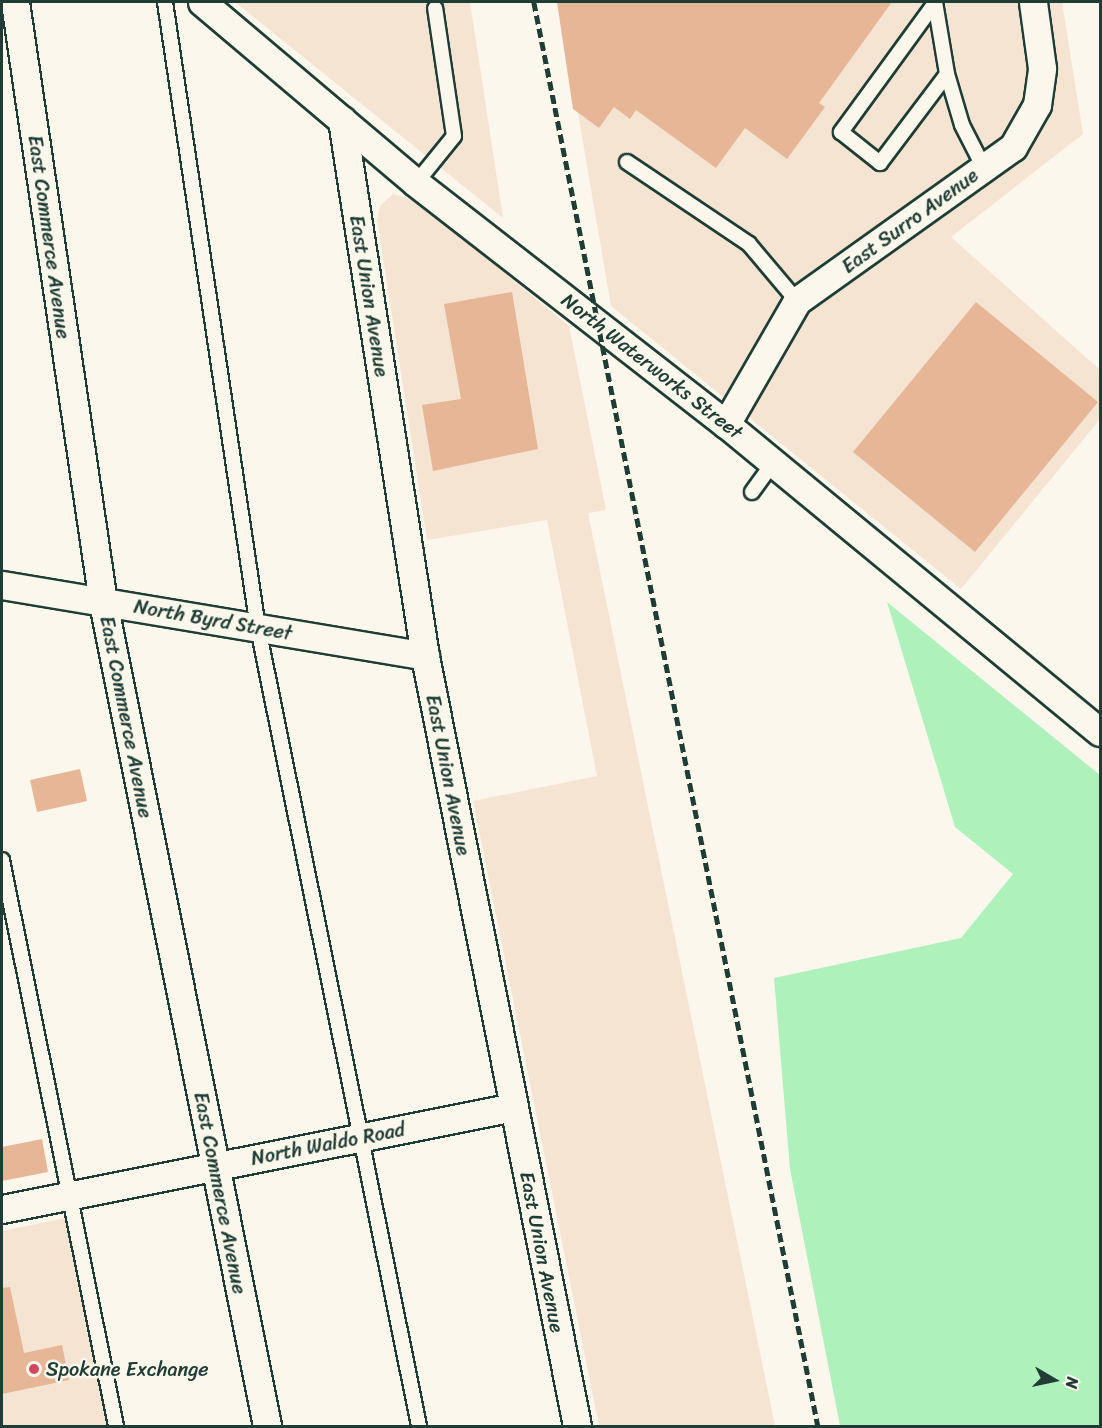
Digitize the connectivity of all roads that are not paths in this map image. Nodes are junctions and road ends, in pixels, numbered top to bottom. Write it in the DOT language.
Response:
graph roads {
  1 [pos="15,2"];
  2 [pos="165,2"];
  3 [pos="202,2"];
  4 [pos="935,2"];
  5 [pos="1032,2"];
  6 [pos="435,8"];
  7 [pos="947,74"];
  8 [pos="342,120"];
  9 [pos="627,162"];
  10 [pos="984,168"];
  11 [pos="416,183"];
  12 [pos="797,301"];
  13 [pos="726,424"];
  14 [pos="773,463"];
  15 [pos="752,492"];
  16 [pos="2,585"];
  17 [pos="103,602"];
  18 [pos="258,628"];
  19 [pos="425,656"];
  20 [pos="1101,732"];
  21 [pos="2,860"];
  22 [pos="514,1107"];
  23 [pos="360,1137"];
  24 [pos="214,1167"];
  25 [pos="70,1195"];
  26 [pos="2,1209"];
  27 [pos="116,1426"];
  28 [pos="267,1426"];
  29 [pos="419,1426"];
  30 [pos="577,1426"];
  1 -- 17 [label="street, East Commerce Avenue"];
  2 -- 18 [label="lane"];
  3 -- 8 [label="street, North Waterworks Street"];
  4 -- 7 [label="lane"];
  4 -- 7 [label="lane"];
  5 -- 10 [label="street, East Surro Avenue"];
  6 -- 11 [label="lane"];
  7 -- 10 [label="lane"];
  8 -- 11 [label="street, North Waterworks Street"];
  8 -- 19 [label="street, East Union Avenue"];
  9 -- 12 [label="lane"];
  10 -- 12 [label="street, East Surro Avenue"];
  11 -- 13 [label="street, North Waterworks Street"];
  12 -- 13 [label="street, East Surro Avenue"];
  13 -- 14 [label="street, North Waterworks Street"];
  14 -- 15 [label="lane"];
  14 -- 20 [label="street, North Waterworks Street"];
  16 -- 17 [label="street, North Byrd Street"];
  17 -- 18 [label="street, North Byrd Street"];
  17 -- 24 [label="street, East Commerce Avenue"];
  18 -- 19 [label="street, North Byrd Street"];
  18 -- 23 [label="lane"];
  19 -- 22 [label="street, East Union Avenue"];
  21 -- 25 [label="lane"];
  22 -- 23 [label="street, North Waldo Road"];
  22 -- 30 [label="street, East Union Avenue"];
  23 -- 24 [label="street, North Waldo Road"];
  23 -- 29 [label="lane"];
  24 -- 25 [label="street, North Waldo Road"];
  24 -- 28 [label="street, East Commerce Avenue"];
  25 -- 26 [label="street, North Waldo Road"];
  25 -- 27 [label="lane"];
}
